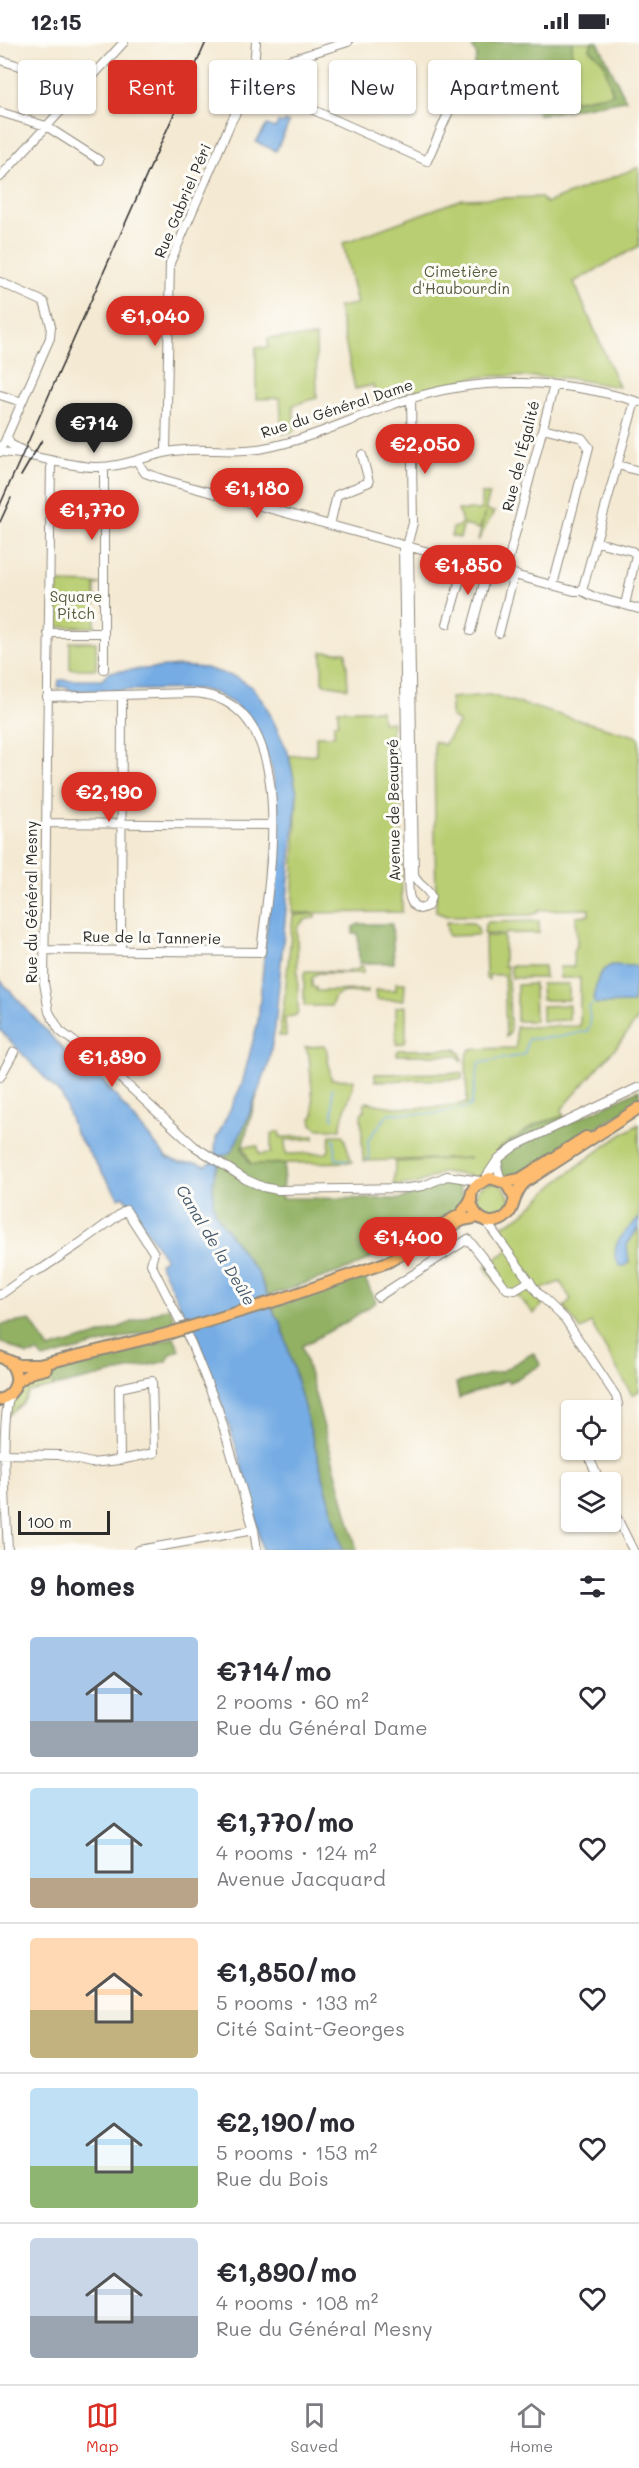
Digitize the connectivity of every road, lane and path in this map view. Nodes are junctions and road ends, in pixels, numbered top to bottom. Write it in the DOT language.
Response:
graph roads {
  1 [pos="124,42"];
  2 [pos="256,42"];
  3 [pos="348,42"];
  4 [pos="0,60"];
  5 [pos="255,60"];
  6 [pos="293,60"];
  7 [pos="18,66"];
  8 [pos="96,72"];
  9 [pos="0,112"];
  10 [pos="317,112"];
  11 [pos="57,114"];
  12 [pos="235,114"];
  13 [pos="448,114"];
  14 [pos="46,126"];
  15 [pos="99,160"];
  16 [pos="0,177"];
  17 [pos="0,282"];
  18 [pos="554,385"];
  19 [pos="0,395"];
  20 [pos="411,398"];
  21 [pos="22,402"];
  22 [pos="637,402"];
  23 [pos="543,428"];
  24 [pos="7,436"];
  25 [pos="0,450"];
  26 [pos="166,452"];
  27 [pos="362,455"];
  28 [pos="47,461"];
  29 [pos="137,461"];
  30 [pos="618,465"];
  31 [pos="105,467"];
  32 [pos="639,471"];
  33 [pos="330,525"];
  34 [pos="597,542"];
  35 [pos="406,546"];
  36 [pos="465,562"];
  37 [pos="488,568"];
  38 [pos="506,569"];
  39 [pos="514,574"];
  40 [pos="553,585"];
  41 [pos="582,591"];
  42 [pos="624,605"];
  43 [pos="639,609"];
  44 [pos="447,624"];
  45 [pos="471,631"];
  46 [pos="48,633"];
  47 [pos="104,633"];
  48 [pos="499,633"];
  49 [pos="104,669"];
  50 [pos="122,696"];
  51 [pos="47,697"];
  52 [pos="46,823"];
  53 [pos="122,823"];
  54 [pos="272,825"];
  55 [pos="44,950"];
  56 [pos="121,951"];
  57 [pos="14,1052"];
  58 [pos="0,1077"];
  59 [pos="639,1087"];
  60 [pos="501,1155"];
  61 [pos="454,1176"];
  62 [pos="482,1180"];
  63 [pos="502,1181"];
  64 [pos="514,1197"];
  65 [pos="470,1199"];
  66 [pos="506,1216"];
  67 [pos="482,1219"];
  68 [pos="502,1242"];
  69 [pos="530,1281"];
  70 [pos="329,1284"];
  71 [pos="0,1295"];
  72 [pos="378,1297"];
  73 [pos="170,1333"];
  74 [pos="5,1360"];
  75 [pos="16,1383"];
  76 [pos="5,1397"];
  77 [pos="617,1400"];
  78 [pos="0,1419"];
  79 [pos="4,1432"];
  80 [pos="2,1454"];
  81 [pos="120,1460"];
  82 [pos="3,1499"];
  83 [pos="621,1526"];
  84 [pos="254,1530"];
  85 [pos="8,1550"];
  86 [pos="139,1550"];
  87 [pos="257,1550"];
  88 [pos="633,1550"];
  1 -- 8 [label="street"];
  2 -- 5 [label="street"];
  3 -- 6 [label="street, Rue Gabriel Péri"];
  4 -- 7 [label="street"];
  9 -- 14 [label="street"];
  10 -- 13 [label="street"];
  11 -- 14 [label="street"];
  12 -- 26 [label="street, Rue Gabriel Péri"];
  14 -- 15 [label="street"];
  14 -- 16 [label="street"];
  17 -- 21 [label="street"];
  18 -- 20 [label="street, Rue du Général Dame"];
  18 -- 22 [label="street, Rue du Général Dame"];
  18 -- 23 [label="street, Rue de l'Égalité"];
  19 -- 21 [label="street"];
  20 -- 26 [label="street, Rue du Général Dame"];
  20 -- 35 [label="street"];
  21 -- 24 [label="street"];
  22 -- 30 [label="street"];
  23 -- 38 [label="street, Rue de l'Égalité"];
  23 -- 40 [label="street"];
  24 -- 25 [label="street"];
  24 -- 28 [label="street"];
  25 -- 28 [label="street"];
  26 -- 29 [label="street, Rue du Général Dame"];
  27 -- 33 [label="street"];
  28 -- 31 [label="street, Rue du Général Dame"];
  28 -- 46 [label="street, Rue du Général Mesny"];
  29 -- 31 [label="street, Rue du Général Dame"];
  29 -- 33 [label="street"];
  30 -- 32 [label="street"];
  30 -- 34 [label="street"];
  31 -- 47 [label="street"];
  33 -- 35 [label="street"];
  34 -- 41 [label="street"];
  34 -- 42 [label="street"];
  35 -- 35 [label="street, Avenue de Beaupré"];
  35 -- 36 [label="street"];
  36 -- 37 [label="street"];
  36 -- 44 [label="street"];
  37 -- 38 [label="street"];
  37 -- 45 [label="street"];
  38 -- 39 [label="street"];
  39 -- 40 [label="street"];
  39 -- 48 [label="street"];
  40 -- 41 [label="street"];
  41 -- 42 [label="street"];
  42 -- 43 [label="street"];
  46 -- 47 [label="street"];
  46 -- 51 [label="street, Rue du Général Mesny"];
  47 -- 49 [label="street"];
  50 -- 51 [label="street"];
  50 -- 53 [label="street"];
  50 -- 54 [label="street"];
  51 -- 52 [label="street, Rue du Général Mesny"];
  52 -- 53 [label="street"];
  52 -- 55 [label="street, Rue du Général Mesny"];
  53 -- 54 [label="street"];
  53 -- 56 [label="street"];
  54 -- 56 [label="street, Rue de la Tannerie"];
  55 -- 56 [label="street, Rue de la Tannerie"];
  55 -- 61 [label="street, Rue du Général Mesny"];
  57 -- 58 [label="street"];
  59 -- 60 [label="street"];
  60 -- 62 [label="street"];
  60 -- 63 [label="street"];
  61 -- 62 [label="street, Rue du Général Mesny"];
  61 -- 65 [label="street"];
  62 -- 63 [label="main road"];
  62 -- 65 [label="main road"];
  63 -- 64 [label="main road"];
  63 -- 64 [label="main road"];
  64 -- 66 [label="main road"];
  65 -- 67 [label="main road"];
  65 -- 70 [label="main road"];
  66 -- 67 [label="main road"];
  66 -- 68 [label="street"];
  67 -- 68 [label="street"];
  67 -- 70 [label="main road"];
  68 -- 69 [label="street"];
  69 -- 72 [label="street"];
  69 -- 77 [label="street"];
  70 -- 73 [label="main road, bridge"];
  71 -- 84 [label="street"];
  73 -- 74 [label="main road"];
  73 -- 75 [label="main road"];
  74 -- 75 [label="main road"];
  75 -- 76 [label="main road"];
  76 -- 79 [label="street"];
  78 -- 79 [label="street"];
  79 -- 80 [label="street"];
  80 -- 81 [label="street"];
  80 -- 82 [label="street"];
  81 -- 81 [label="street"];
  82 -- 85 [label="street"];
  83 -- 88 [label="street"];
  84 -- 86 [label="street"];
  84 -- 87 [label="street"];
}
